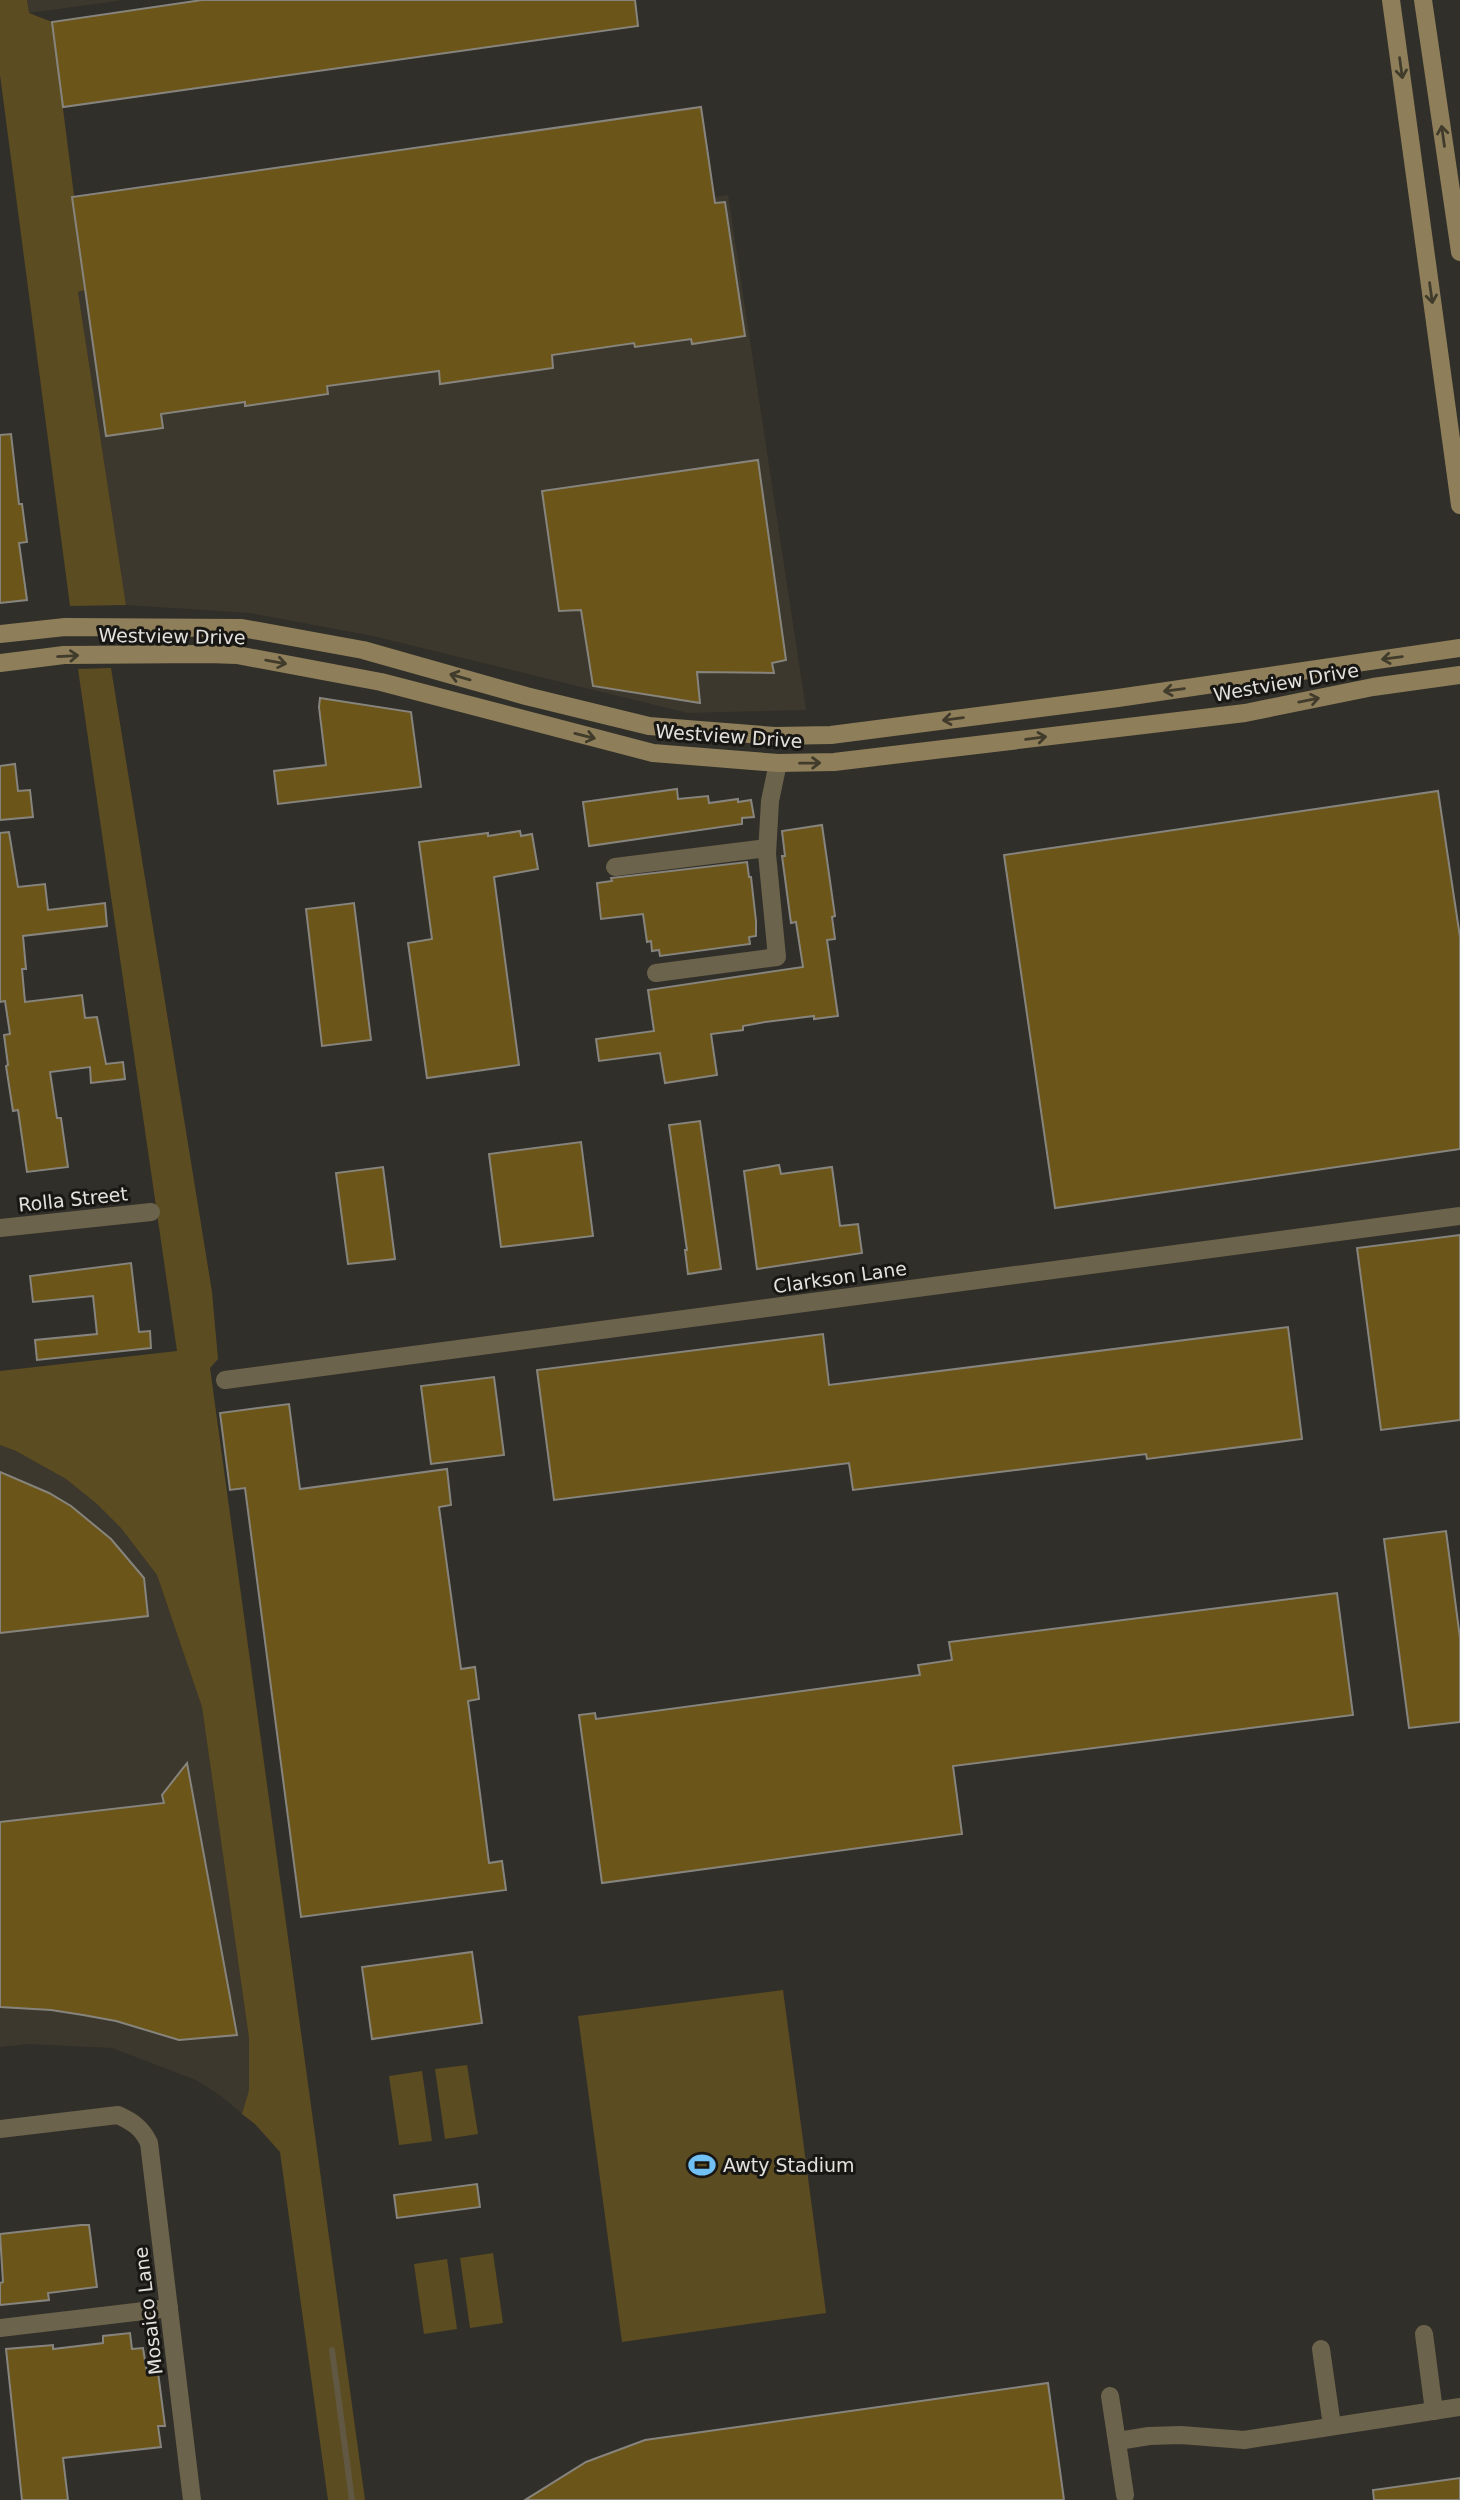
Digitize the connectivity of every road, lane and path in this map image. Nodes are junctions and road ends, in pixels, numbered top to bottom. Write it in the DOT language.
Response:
graph roads {
  1 [pos="1391,0"];
  2 [pos="1423,0"];
  3 [pos="1460,251"];
  4 [pos="1460,505"];
  5 [pos="0,634"];
  6 [pos="1460,648"];
  7 [pos="0,663"];
  8 [pos="1460,675"];
  9 [pos="778,763"];
  10 [pos="767,848"];
  11 [pos="615,867"];
  12 [pos="656,974"];
  13 [pos="151,1212"];
  14 [pos="1460,1216"];
  15 [pos="0,1228"];
  16 [pos="225,1380"];
  17 [pos="0,2129"];
  18 [pos="169,2308"];
  19 [pos="0,2328"];
  20 [pos="1423,2334"];
  21 [pos="1321,2349"];
  22 [pos="1110,2396"];
  23 [pos="1460,2407"];
  24 [pos="1434,2411"];
  25 [pos="1332,2426"];
  26 [pos="1118,2441"];
  27 [pos="1125,2496"];
  28 [pos="192,2500"];
  1 -- 4 [label="main road, one-way"];
  3 -- 2 [label="main road, one-way"];
  6 -- 5 [label="main road, Westview Drive, one-way"];
  7 -- 9 [label="main road, Westview Drive, one-way"];
  9 -- 8 [label="main road, Westview Drive, one-way"];
  9 -- 10 [label="street"];
  10 -- 11 [label="street"];
  10 -- 12 [label="street"];
  13 -- 15 [label="street, Rolla Street"];
  14 -- 16 [label="street, Clarkson Lane"];
  17 -- 18 [label="street, Mosaico Lane"];
  18 -- 19 [label="street"];
  18 -- 28 [label="street, Mosaico Lane"];
  20 -- 24 [label="street"];
  21 -- 25 [label="street"];
  22 -- 26 [label="street"];
  23 -- 24 [label="street"];
  24 -- 25 [label="street"];
  25 -- 26 [label="street"];
  26 -- 27 [label="street"];
}
